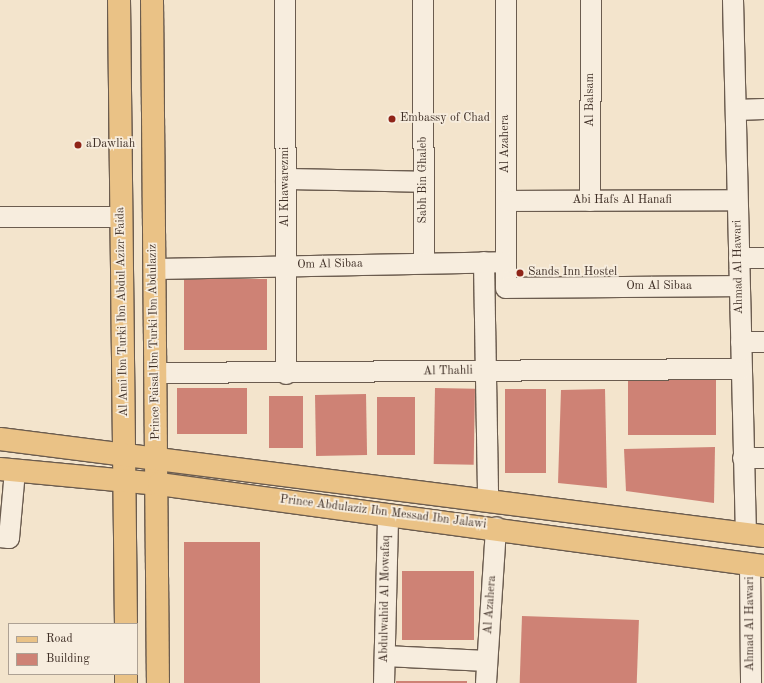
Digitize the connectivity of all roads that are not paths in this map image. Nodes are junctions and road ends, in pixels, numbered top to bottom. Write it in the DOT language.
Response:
graph roads {
  1 [pos="119,0"];
  2 [pos="152,0"];
  3 [pos="285,0"];
  4 [pos="423,0"];
  5 [pos="506,0"];
  6 [pos="591,0"];
  7 [pos="733,0"];
  8 [pos="764,109"];
  9 [pos="736,110"];
  10 [pos="286,179"];
  11 [pos="424,182"];
  12 [pos="738,200"];
  13 [pos="506,201"];
  14 [pos="590,201"];
  15 [pos="0,217"];
  16 [pos="122,217"];
  17 [pos="739,258"];
  18 [pos="764,258"];
  19 [pos="484,262"];
  20 [pos="506,262"];
  21 [pos="424,264"];
  22 [pos="286,266"];
  23 [pos="154,269"];
  24 [pos="739,286"];
  25 [pos="506,288"];
  26 [pos="741,342"];
  27 [pos="764,342"];
  28 [pos="741,369"];
  29 [pos="486,372"];
  30 [pos="155,373"];
  31 [pos="286,374"];
  32 [pos="0,439"];
  33 [pos="125,457"];
  34 [pos="743,458"];
  35 [pos="764,458"];
  36 [pos="158,460"];
  37 [pos="8,470"];
  38 [pos="125,481"];
  39 [pos="159,484"];
  40 [pos="6,492"];
  41 [pos="488,499"];
  42 [pos="388,515"];
  43 [pos="496,527"];
  44 [pos="755,535"];
  45 [pos="0,537"];
  46 [pos="757,565"];
  47 [pos="126,623"];
  48 [pos="385,656"];
  49 [pos="487,661"];
  50 [pos="158,683"];
  51 [pos="384,683"];
  52 [pos="486,683"];
  53 [pos="751,683"];
  1 -- 16 [label="main road, Al Ami Ibn Turki Ibn Abdul Azizr Faida"];
  2 -- 23 [label="main road, Prince Faisal Ibn Turki Ibn Abdulaziz"];
  3 -- 10 [label="street, Al Khawarezmi"];
  4 -- 11 [label="street, Sabh Bin Ghaleb"];
  5 -- 13 [label="street, Al Azahera"];
  6 -- 14 [label="street, Al Balsam"];
  7 -- 9 [label="street, Ahmad Al Hawari"];
  8 -- 9 [label="street"];
  9 -- 12 [label="street, Ahmad Al Hawari"];
  10 -- 11 [label="street"];
  10 -- 22 [label="street, Al Khawarezmi"];
  11 -- 21 [label="street, Sabh Bin Ghaleb"];
  12 -- 14 [label="street, Abi Hafs Al Hanafi"];
  12 -- 17 [label="street, Ahmad Al Hawari"];
  13 -- 14 [label="street, Abi Hafs Al Hanafi"];
  13 -- 20 [label="street, Al Azahera"];
  15 -- 16 [label="street"];
  16 -- 33 [label="main road, Al Ami Ibn Turki Ibn Abdul Azizr Faida"];
  17 -- 18 [label="street"];
  17 -- 24 [label="street, Ahmad Al Hawari"];
  19 -- 20 [label="street, Om Al Sibaa"];
  19 -- 21 [label="street, Om Al Sibaa"];
  19 -- 29 [label="street"];
  20 -- 25 [label="street, Al Azahera"];
  21 -- 22 [label="street, Om Al Sibaa"];
  22 -- 23 [label="street, Om Al Sibaa"];
  22 -- 31 [label="street, Al Khawarezmi"];
  23 -- 30 [label="main road, Prince Faisal Ibn Turki Ibn Abdulaziz"];
  24 -- 25 [label="street, Om Al Sibaa"];
  24 -- 26 [label="street, Ahmad Al Hawari"];
  26 -- 27 [label="street"];
  26 -- 28 [label="street, Ahmad Al Hawari"];
  28 -- 29 [label="street, Al Thahli"];
  28 -- 34 [label="street, Ahmad Al Hawari"];
  29 -- 31 [label="street, Al Thahli"];
  29 -- 41 [label="street"];
  30 -- 31 [label="street, Al Thahli"];
  30 -- 36 [label="main road, Prince Faisal Ibn Turki Ibn Abdulaziz"];
  32 -- 33 [label="main road"];
  33 -- 36 [label="main road"];
  33 -- 38 [label="main road, Al Ami Ibn Turki Ibn Abdul Azizr Faida"];
  34 -- 35 [label="street"];
  34 -- 44 [label="street, Ahmad Al Hawari"];
  36 -- 39 [label="main road, Prince Faisal Ibn Turki Ibn Abdulaziz"];
  36 -- 41 [label="main road"];
  37 -- 38 [label="main road, Prince Abdulaziz Ibn Messad Ibn Jalawi"];
  37 -- 40 [label="street"];
  38 -- 39 [label="main road, Prince Abdulaziz Ibn Messad Ibn Jalawi"];
  38 -- 47 [label="main road, Al Ami Ibn Turki Ibn Abdul Azizr Faida"];
  39 -- 42 [label="main road, Prince Abdulaziz Ibn Messad Ibn Jalawi"];
  39 -- 50 [label="main road, Prince Faisal Ibn Turki Ibn Abdulaziz"];
  40 -- 45 [label="street"];
  41 -- 44 [label="main road"];
  42 -- 43 [label="main road, Prince Abdulaziz Ibn Messad Ibn Jalawi"];
  42 -- 48 [label="street, Abdulwahid Al Mowafaq"];
  43 -- 46 [label="main road, Prince Abdulaziz Ibn Messad Ibn Jalawi"];
  43 -- 49 [label="street, Al Azahera"];
  46 -- 53 [label="street, Ahmad Al Hawari"];
  48 -- 49 [label="street"];
  48 -- 51 [label="street, Abdulwahid Al Mowafaq"];
  49 -- 52 [label="street, Al Azahera"];
}
